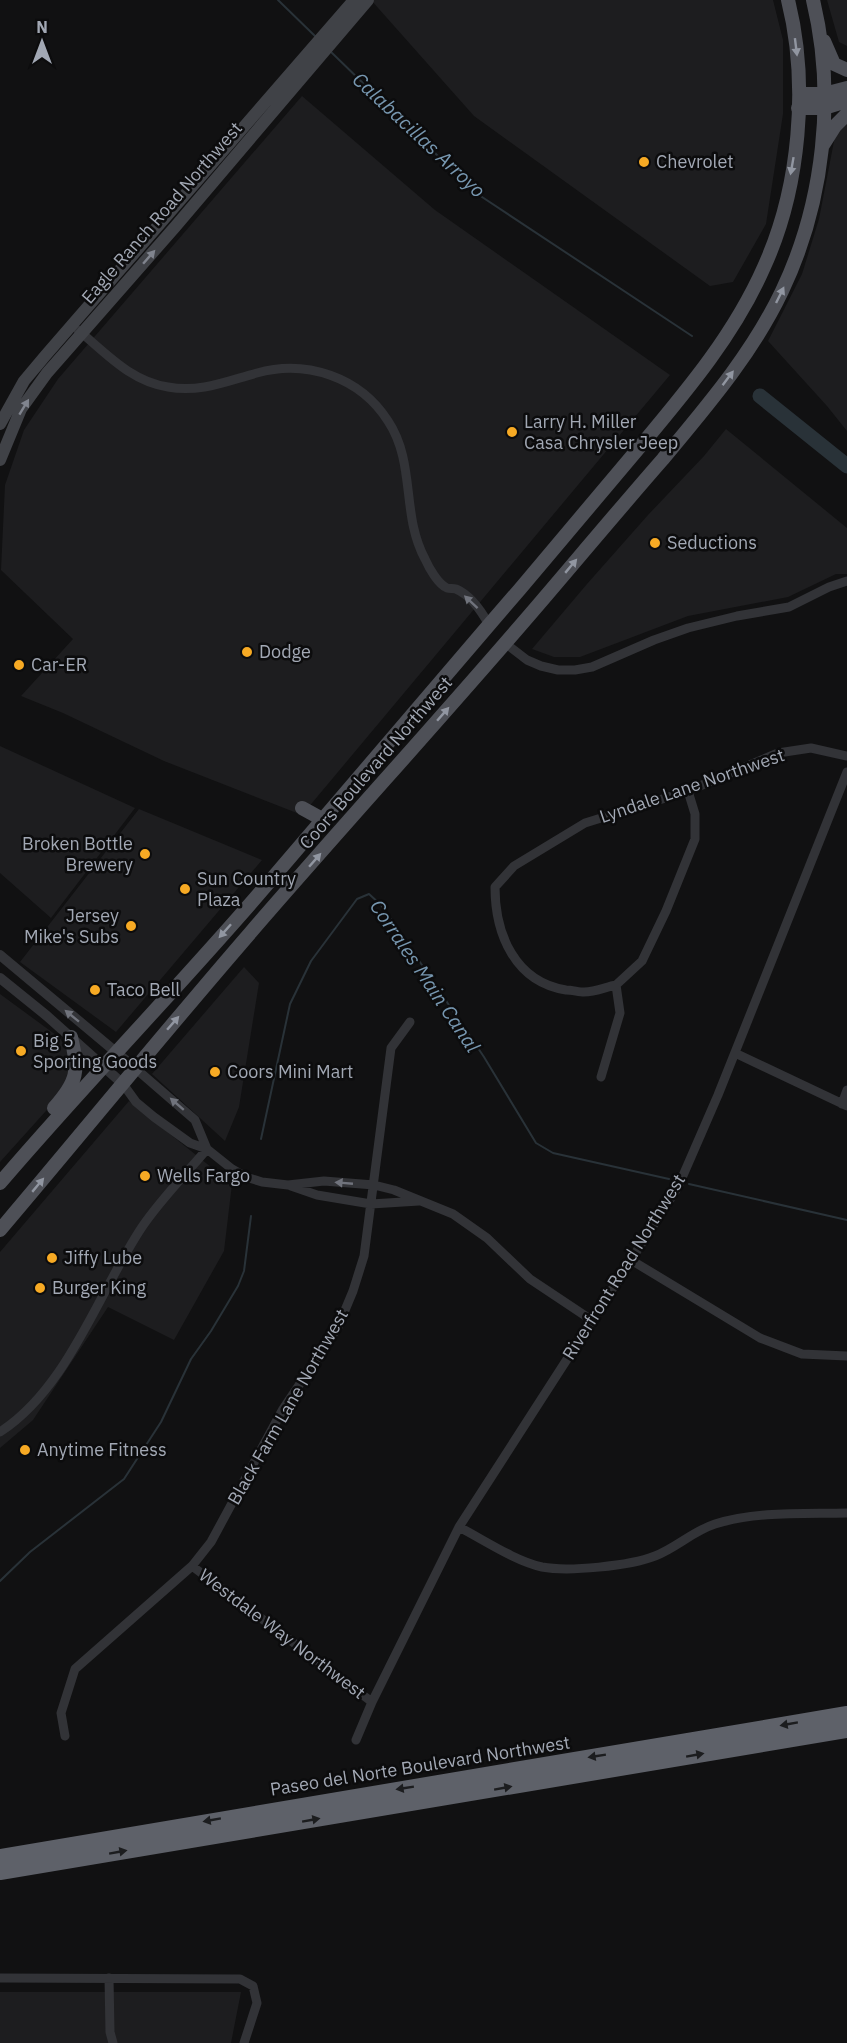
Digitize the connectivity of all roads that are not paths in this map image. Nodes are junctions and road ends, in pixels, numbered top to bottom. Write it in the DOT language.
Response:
graph roads {
  1 [pos="788,0"];
  2 [pos="362,2"];
  3 [pos="814,7"];
  4 [pos="847,70"];
  5 [pos="291,80"];
  6 [pos="847,88"];
  7 [pos="824,94"];
  8 [pos="799,101"];
  9 [pos="847,101"];
  10 [pos="824,108"];
  11 [pos="847,114"];
  12 [pos="822,147"];
  13 [pos="71,325"];
  14 [pos="82,334"];
  15 [pos="0,424"];
  16 [pos="0,460"];
  17 [pos="618,474"];
  18 [pos="847,581"];
  19 [pos="489,625"];
  20 [pos="505,643"];
  21 [pos="406,756"];
  22 [pos="847,756"];
  23 [pos="847,772"];
  24 [pos="688,791"];
  25 [pos="302,808"];
  26 [pos="322,819"];
  27 [pos="277,902"];
  28 [pos="0,955"];
  29 [pos="0,978"];
  30 [pos="616,985"];
  31 [pos="410,1022"];
  32 [pos="71,1037"];
  33 [pos="117,1052"];
  34 [pos="735,1053"];
  35 [pos="104,1066"];
  36 [pos="135,1068"];
  37 [pos="601,1077"];
  38 [pos="123,1084"];
  39 [pos="847,1090"];
  40 [pos="844,1105"];
  41 [pos="207,1149"];
  42 [pos="25,1154"];
  43 [pos="0,1184"];
  44 [pos="288,1185"];
  45 [pos="374,1185"];
  46 [pos="421,1201"];
  47 [pos="371,1204"];
  48 [pos="0,1230"];
  49 [pos="631,1260"];
  50 [pos="593,1321"];
  51 [pos="847,1356"];
  52 [pos="0,1432"];
  53 [pos="847,1513"];
  54 [pos="459,1527"];
  55 [pos="192,1566"];
  56 [pos="372,1702"];
  57 [pos="847,1714"];
  58 [pos="847,1730"];
  59 [pos="65,1736"];
  60 [pos="356,1740"];
  61 [pos="46,1848"];
  62 [pos="0,1851"];
  63 [pos="0,1857"];
  64 [pos="61,1862"];
  65 [pos="0,1872"];
  66 [pos="0,1878"];
  67 [pos="0,1977"];
  68 [pos="109,1978"];
  69 [pos="113,2043"];
  70 [pos="244,2043"];
  1 -- 8 [label="main road, Coors Boulevard Northwest, one-way"];
  2 -- 5 [label="main road, Eagle Ranch Road Northwest"];
  3 -- 4 [label="main road"];
  3 -- 7 [label="main road, Coors Boulevard Northwest"];
  5 -- 13 [label="main road, Eagle Ranch Road Northwest"];
  14 -- 5 [label="main road, Eagle Ranch Road Northwest, one-way"];
  6 -- 7 [label="main road"];
  7 -- 8 [label="main road"];
  7 -- 10 [label="main road, Coors Boulevard Northwest"];
  8 -- 10 [label="main road"];
  8 -- 17 [label="main road, Coors Boulevard Northwest, one-way"];
  9 -- 10 [label="main road"];
  10 -- 12 [label="main road, Coors Boulevard Northwest"];
  11 -- 12 [label="main road"];
  20 -- 12 [label="main road, Coors Boulevard Northwest, one-way"];
  13 -- 14 [label="street"];
  13 -- 15 [label="main road, Eagle Ranch Road Northwest"];
  16 -- 14 [label="main road, Eagle Ranch Road Northwest, one-way"];
  19 -- 14 [label="street, one-way"];
  17 -- 19 [label="main road, Coors Boulevard Northwest"];
  17 -- 20 [label="main road"];
  18 -- 20 [label="street"];
  19 -- 21 [label="main road"];
  19 -- 26 [label="main road, Coors Boulevard Northwest"];
  21 -- 20 [label="main road, Coors Boulevard Northwest, one-way"];
  27 -- 21 [label="main road, Coors Boulevard Northwest, one-way"];
  22 -- 24 [label="street, Lyndale Lane Northwest"];
  23 -- 34 [label="street, Riverfront Road Northwest"];
  24 -- 30 [label="street"];
  24 -- 30 [label="street, Lyndale Lane Northwest"];
  25 -- 26 [label="main road"];
  26 -- 27 [label="main road"];
  26 -- 33 [label="main road, Coors Boulevard Northwest, one-way"];
  36 -- 27 [label="main road, Coors Boulevard Northwest, one-way"];
  33 -- 28 [label="street, one-way"];
  29 -- 32 [label="street"];
  30 -- 37 [label="street"];
  31 -- 45 [label="street, Black Farm Lane Northwest"];
  32 -- 35 [label="street"];
  32 -- 42 [label="main road"];
  33 -- 35 [label="main road, Coors Boulevard Northwest"];
  33 -- 36 [label="street"];
  34 -- 40 [label="street"];
  34 -- 49 [label="street, Riverfront Road Northwest"];
  35 -- 38 [label="street"];
  35 -- 42 [label="main road, Coors Boulevard Northwest"];
  36 -- 38 [label="main road, Coors Boulevard Northwest"];
  41 -- 36 [label="street, one-way"];
  38 -- 41 [label="street"];
  48 -- 38 [label="main road, Coors Boulevard Northwest, one-way"];
  39 -- 40 [label="street"];
  41 -- 44 [label="street"];
  41 -- 52 [label="street"];
  42 -- 43 [label="main road, Coors Boulevard Northwest"];
  45 -- 44 [label="street, one-way"];
  44 -- 47 [label="street"];
  45 -- 46 [label="street"];
  45 -- 47 [label="street, Black Farm Lane Northwest"];
  46 -- 47 [label="street"];
  46 -- 50 [label="street"];
  47 -- 55 [label="street, Black Farm Lane Northwest"];
  49 -- 50 [label="street, Riverfront Road Northwest"];
  49 -- 51 [label="street"];
  50 -- 54 [label="street, Riverfront Road Northwest"];
  53 -- 54 [label="street"];
  54 -- 56 [label="street, Riverfront Road Northwest"];
  55 -- 56 [label="street, Westdale Way Northwest"];
  55 -- 59 [label="street, Black Farm Lane Northwest"];
  56 -- 60 [label="street, Riverfront Road Northwest"];
  57 -- 61 [label="highway, Paseo del Norte Boulevard Northwest, one-way"];
  64 -- 58 [label="highway, Paseo del Norte Boulevard Northwest, one-way"];
  61 -- 62 [label="highway"];
  61 -- 63 [label="highway, Paseo del Norte Boulevard Northwest"];
  64 -- 65 [label="highway, Paseo del Norte Boulevard Northwest"];
  64 -- 66 [label="highway"];
  67 -- 68 [label="street"];
  68 -- 69 [label="street"];
  68 -- 70 [label="street"];
}
